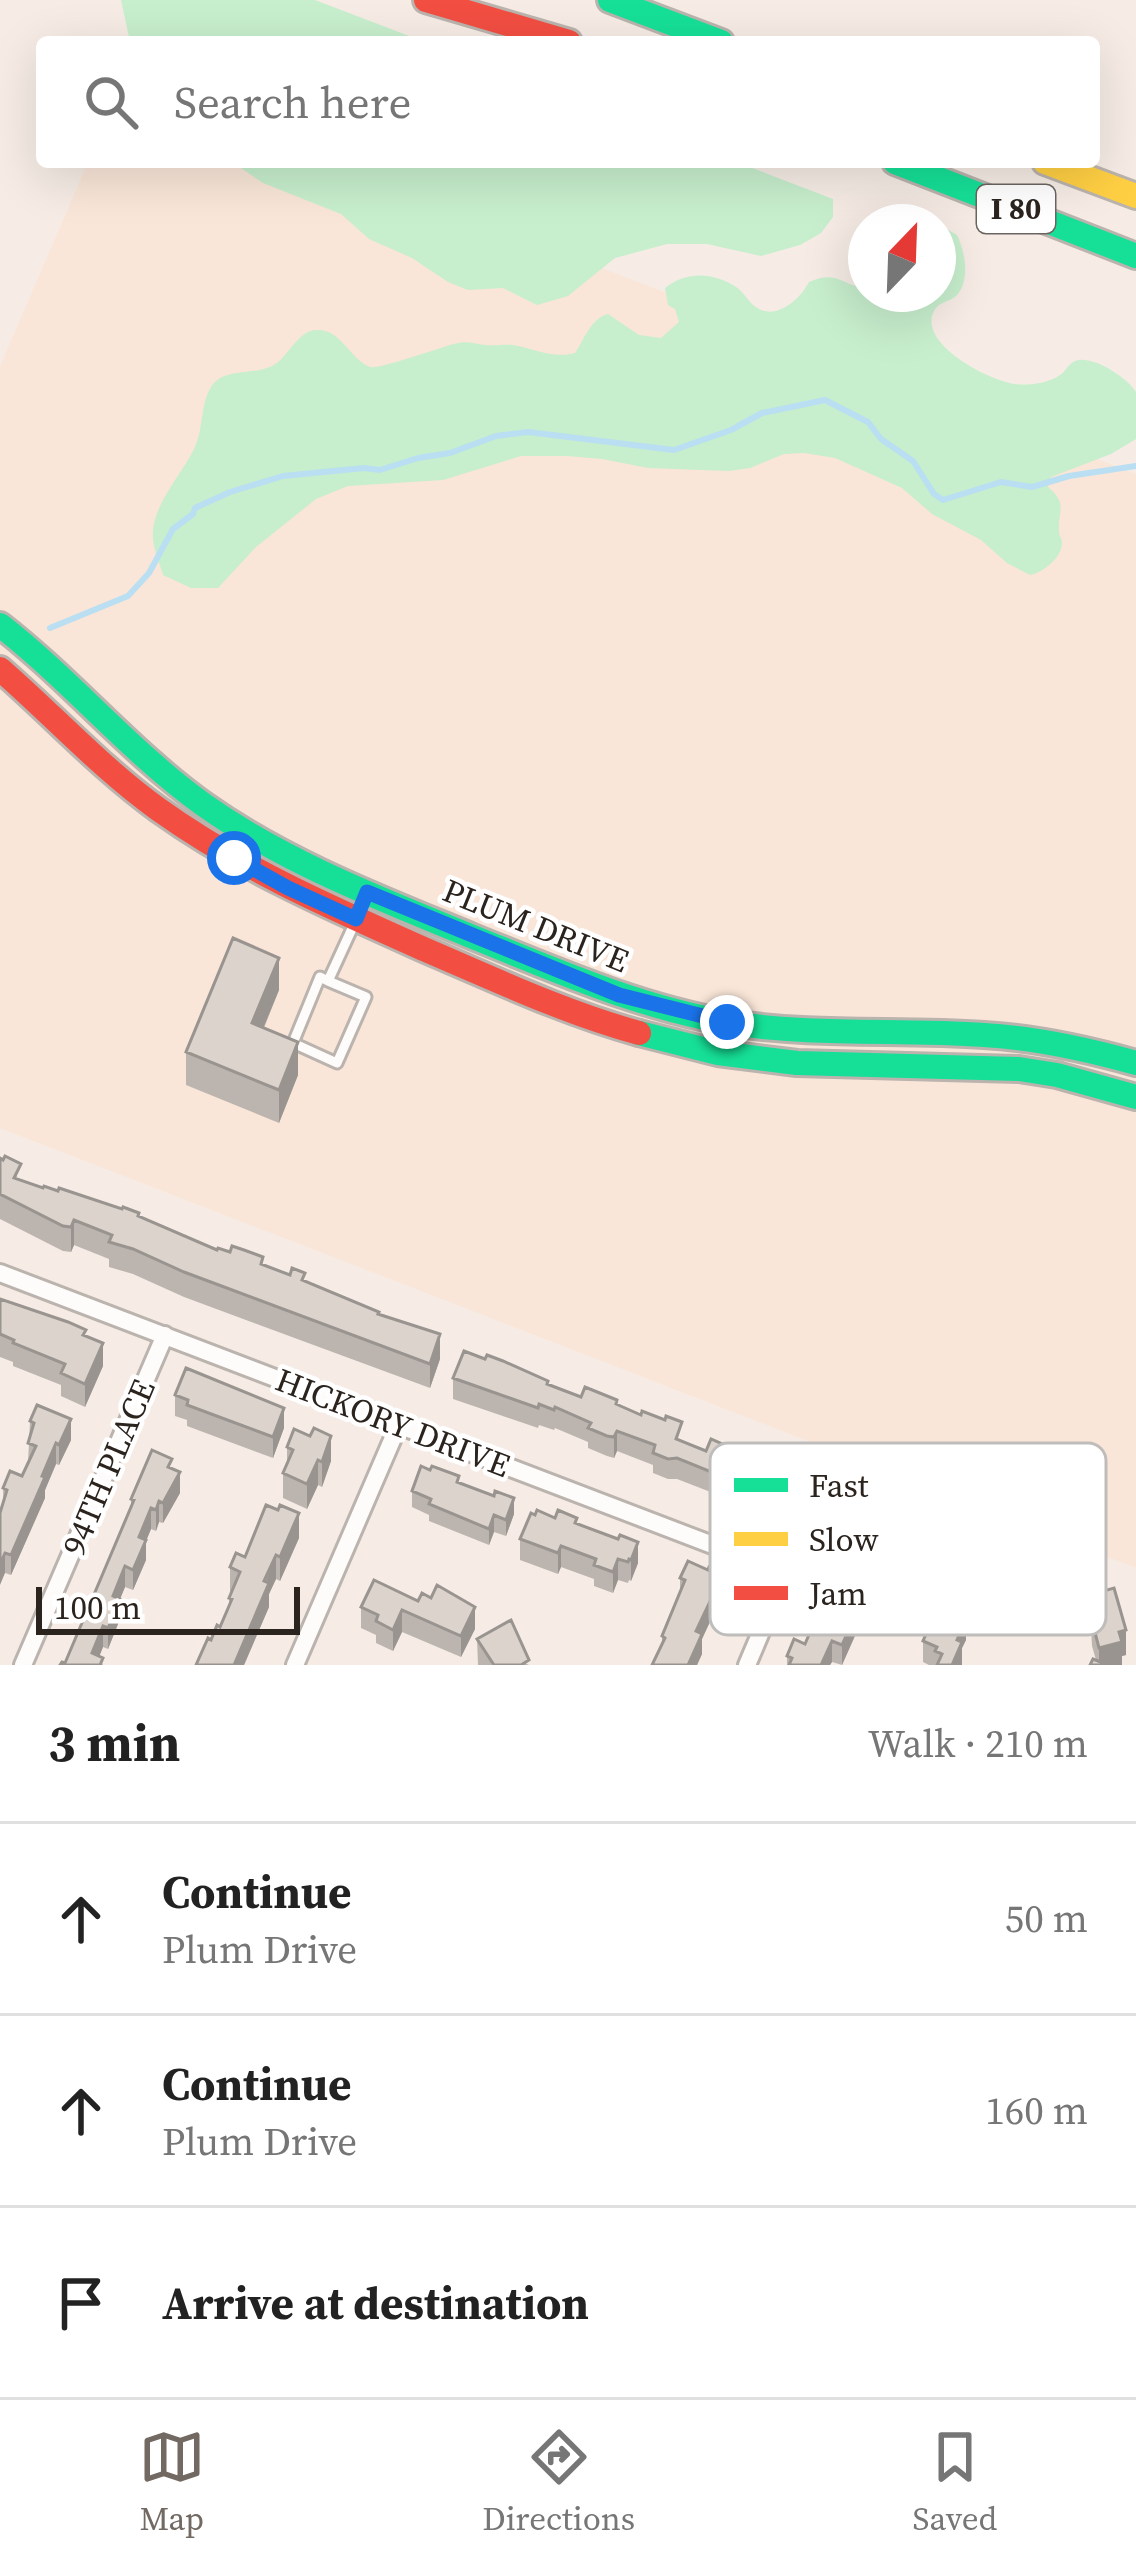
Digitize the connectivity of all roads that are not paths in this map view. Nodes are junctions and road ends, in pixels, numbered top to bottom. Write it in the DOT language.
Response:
graph roads {
  1 [pos="426,0"];
  2 [pos="476,0"];
  3 [pos="610,0"];
  4 [pos="624,0"];
  5 [pos="666,21"];
  6 [pos="549,36"];
  7 [pos="570,36"];
  8 [pos="705,36"];
  9 [pos="911,168"];
  10 [pos="1061,168"];
  11 [pos="1136,196"];
  12 [pos="1136,256"];
  13 [pos="0,626"];
  14 [pos="0,669"];
  15 [pos="367,892"];
  16 [pos="356,919"];
  17 [pos="328,981"];
  18 [pos="871,1032"];
  19 [pos="1136,1063"];
  20 [pos="870,1065"];
  21 [pos="1136,1097"];
  22 [pos="0,1273"];
  23 [pos="165,1335"];
  24 [pos="399,1424"];
  25 [pos="710,1544"];
  26 [pos="760,1635"];
  27 [pos="302,1663"];
  28 [pos="23,1665"];
  29 [pos="747,1665"];
  1 -- 6 [label="main road"];
  2 -- 7 [label="main road"];
  3 -- 5 [label="main road"];
  4 -- 5 [label="main road"];
  5 -- 8 [label="main road"];
  9 -- 12 [label="main road, I 80"];
  10 -- 11 [label="main road, I 80"];
  13 -- 15 [label="main road, PLUM DRIVE"];
  14 -- 16 [label="main road, PLUM DRIVE"];
  15 -- 16 [label="lane"];
  15 -- 18 [label="main road, PLUM DRIVE"];
  16 -- 17 [label="lane"];
  16 -- 20 [label="main road, PLUM DRIVE"];
  17 -- 17 [label="lane"];
  18 -- 19 [label="main road, PLUM DRIVE"];
  18 -- 20 [label="lane"];
  20 -- 21 [label="main road, PLUM DRIVE"];
  22 -- 23 [label="street, HICKORY DRIVE"];
  23 -- 24 [label="street, HICKORY DRIVE"];
  23 -- 28 [label="street, 94TH PLACE"];
  24 -- 25 [label="street, HICKORY DRIVE"];
  24 -- 27 [label="street"];
  26 -- 29 [label="street, HICKORY DRIVE"];
}
